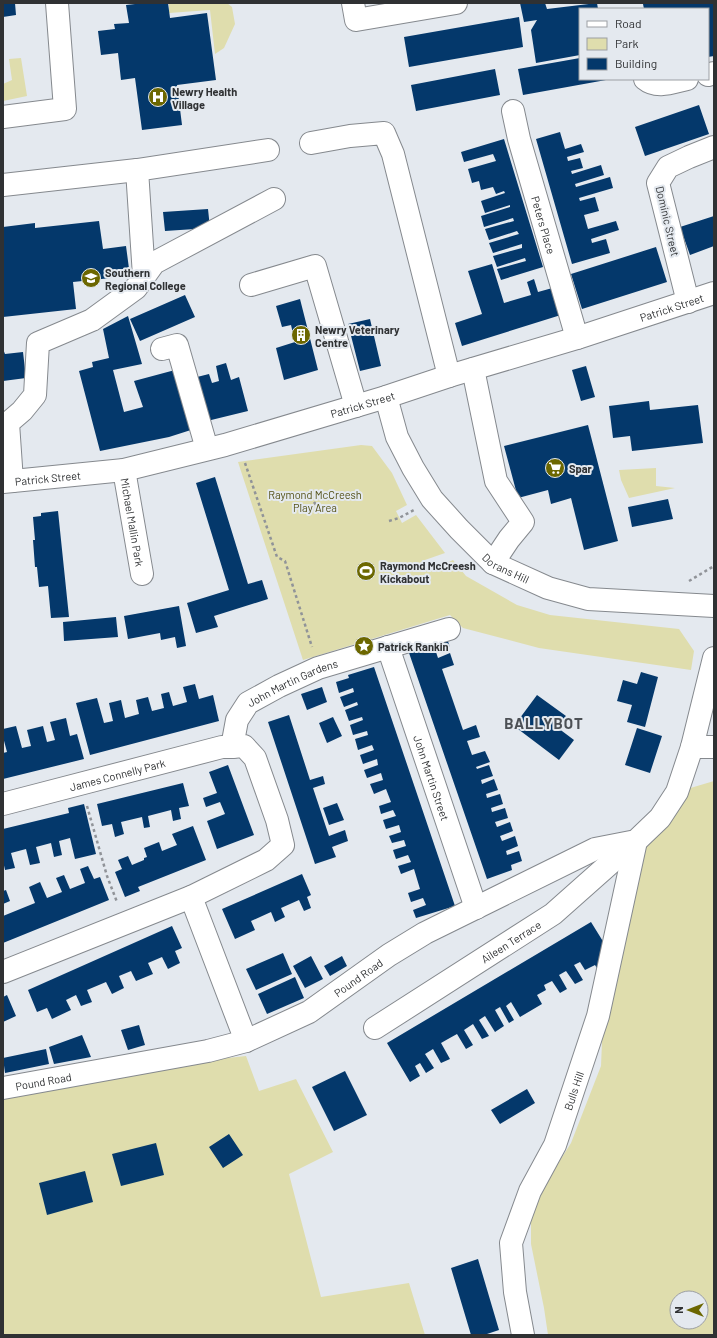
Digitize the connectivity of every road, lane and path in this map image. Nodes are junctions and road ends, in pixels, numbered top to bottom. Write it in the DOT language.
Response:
graph roads {
  1 [pos="57,3"];
  2 [pos="353,3"];
  3 [pos="456,3"];
  4 [pos="646,80"];
  5 [pos="682,80"];
  6 [pos="513,111"];
  7 [pos="3,116"];
  8 [pos="311,143"];
  9 [pos="714,147"];
  10 [pos="268,150"];
  11 [pos="137,170"];
  12 [pos="3,185"];
  13 [pos="274,199"];
  14 [pos="144,276"];
  15 [pos="251,285"];
  16 [pos="714,292"];
  17 [pos="688,302"];
  18 [pos="577,338"];
  19 [pos="162,349"];
  20 [pos="473,369"];
  21 [pos="449,376"];
  22 [pos="386,397"];
  23 [pos="356,406"];
  24 [pos="6,423"];
  25 [pos="207,449"];
  26 [pos="243,457"];
  27 [pos="124,470"];
  28 [pos="7,481"];
  29 [pos="314,502"];
  30 [pos="319,509"];
  31 [pos="416,510"];
  32 [pos="389,521"];
  33 [pos="494,563"];
  34 [pos="142,574"];
  35 [pos="714,606"];
  36 [pos="307,627"];
  37 [pos="449,629"];
  38 [pos="388,647"];
  39 [pos="714,658"];
  40 [pos="232,746"];
  41 [pos="692,747"];
  42 [pos="714,747"];
  43 [pos="81,784"];
  44 [pos="3,804"];
  45 [pos="636,841"];
  46 [pos="191,897"];
  47 [pos="476,908"];
  48 [pos="124,924"];
  49 [pos="3,972"];
  50 [pos="375,1028"];
  51 [pos="246,1041"];
  52 [pos="3,1088"];
  53 [pos="523,1335"];
  1 -- 7 [label="street"];
  2 -- 3 [label="street"];
  4 -- 5 [label="street"];
  6 -- 18 [label="street, Peters Place"];
  8 -- 21 [label="street"];
  9 -- 17 [label="street, Dominic Street"];
  10 -- 11 [label="street"];
  11 -- 12 [label="street"];
  11 -- 14 [label="street"];
  13 -- 14 [label="street"];
  14 -- 24 [label="street"];
  15 -- 23 [label="street"];
  16 -- 17 [label="street, Patrick Street"];
  17 -- 18 [label="street, Patrick Street"];
  18 -- 20 [label="street, Patrick Street"];
  19 -- 25 [label="street"];
  20 -- 21 [label="street, Patrick Street"];
  20 -- 33 [label="street"];
  21 -- 22 [label="street, Patrick Street"];
  22 -- 23 [label="street, Patrick Street"];
  22 -- 33 [label="street, Dorans Hill"];
  23 -- 25 [label="street, Patrick Street"];
  24 -- 28 [label="street"];
  25 -- 27 [label="street, Patrick Street"];
  26 -- 36 [label="path"];
  27 -- 28 [label="street, Patrick Street"];
  27 -- 34 [label="street, Michael Mallin Park"];
  29 -- 30 [label="path"];
  31 -- 32 [label="path"];
  33 -- 35 [label="street, Dorans Hill"];
  37 -- 38 [label="street, John Martin Gardens"];
  38 -- 40 [label="street, John Martin Gardens"];
  38 -- 47 [label="street, John Martin Street"];
  39 -- 41 [label="street"];
  40 -- 43 [label="street, James Connelly Park"];
  40 -- 46 [label="street"];
  41 -- 42 [label="street"];
  41 -- 45 [label="street"];
  43 -- 44 [label="street, James Connelly Park"];
  43 -- 48 [label="path"];
  45 -- 47 [label="street, Pound Road"];
  45 -- 50 [label="street, Aileen Terrace"];
  45 -- 53 [label="street, Bulls Hill"];
  46 -- 48 [label="street"];
  46 -- 51 [label="street"];
  47 -- 51 [label="street, Pound Road"];
  48 -- 49 [label="street"];
  51 -- 52 [label="street, Pound Road"];
}
